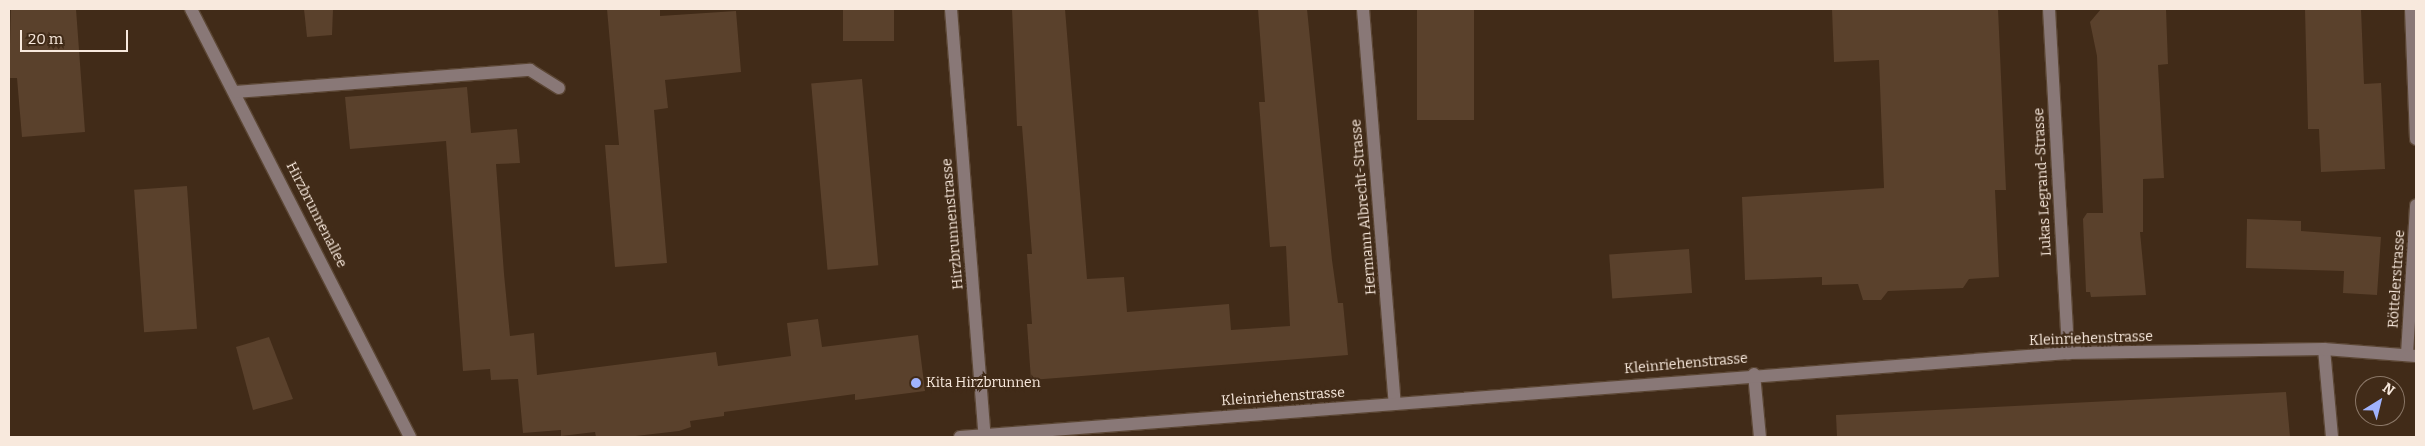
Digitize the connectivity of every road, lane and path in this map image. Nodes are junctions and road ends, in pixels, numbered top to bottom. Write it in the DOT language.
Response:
graph roads {
  1 [pos="191,9"];
  2 [pos="951,9"];
  3 [pos="1363,9"];
  4 [pos="2049,9"];
  5 [pos="2411,9"];
  6 [pos="559,88"];
  7 [pos="235,92"];
  8 [pos="2416,139"];
  9 [pos="2416,205"];
  10 [pos="2324,349"];
  11 [pos="2068,353"];
  12 [pos="2412,355"];
  13 [pos="1754,374"];
  14 [pos="1395,404"];
  15 [pos="985,436"];
  16 [pos="410,437"];
  17 [pos="960,437"];
  18 [pos="1760,437"];
  19 [pos="2332,437"];
  1 -- 7 [label="street, Hirzbrunnenallee"];
  2 -- 15 [label="street, Hirzbrunnenstrasse"];
  3 -- 14 [label="street, Hermann Albrecht-Strasse"];
  4 -- 11 [label="street, Lukas Legrand-Strasse"];
  5 -- 8 [label="street"];
  6 -- 7 [label="street"];
  7 -- 16 [label="street, Hirzbrunnenallee"];
  9 -- 12 [label="street, Röttelerstrasse"];
  10 -- 11 [label="street, Kleinriehenstrasse"];
  10 -- 12 [label="street, Kleinriehenstrasse"];
  10 -- 19 [label="street"];
  11 -- 13 [label="street, Kleinriehenstrasse"];
  13 -- 14 [label="street, Kleinriehenstrasse"];
  13 -- 18 [label="street"];
  14 -- 15 [label="street, Kleinriehenstrasse"];
  15 -- 17 [label="street, Kleinriehenstrasse"];
}
